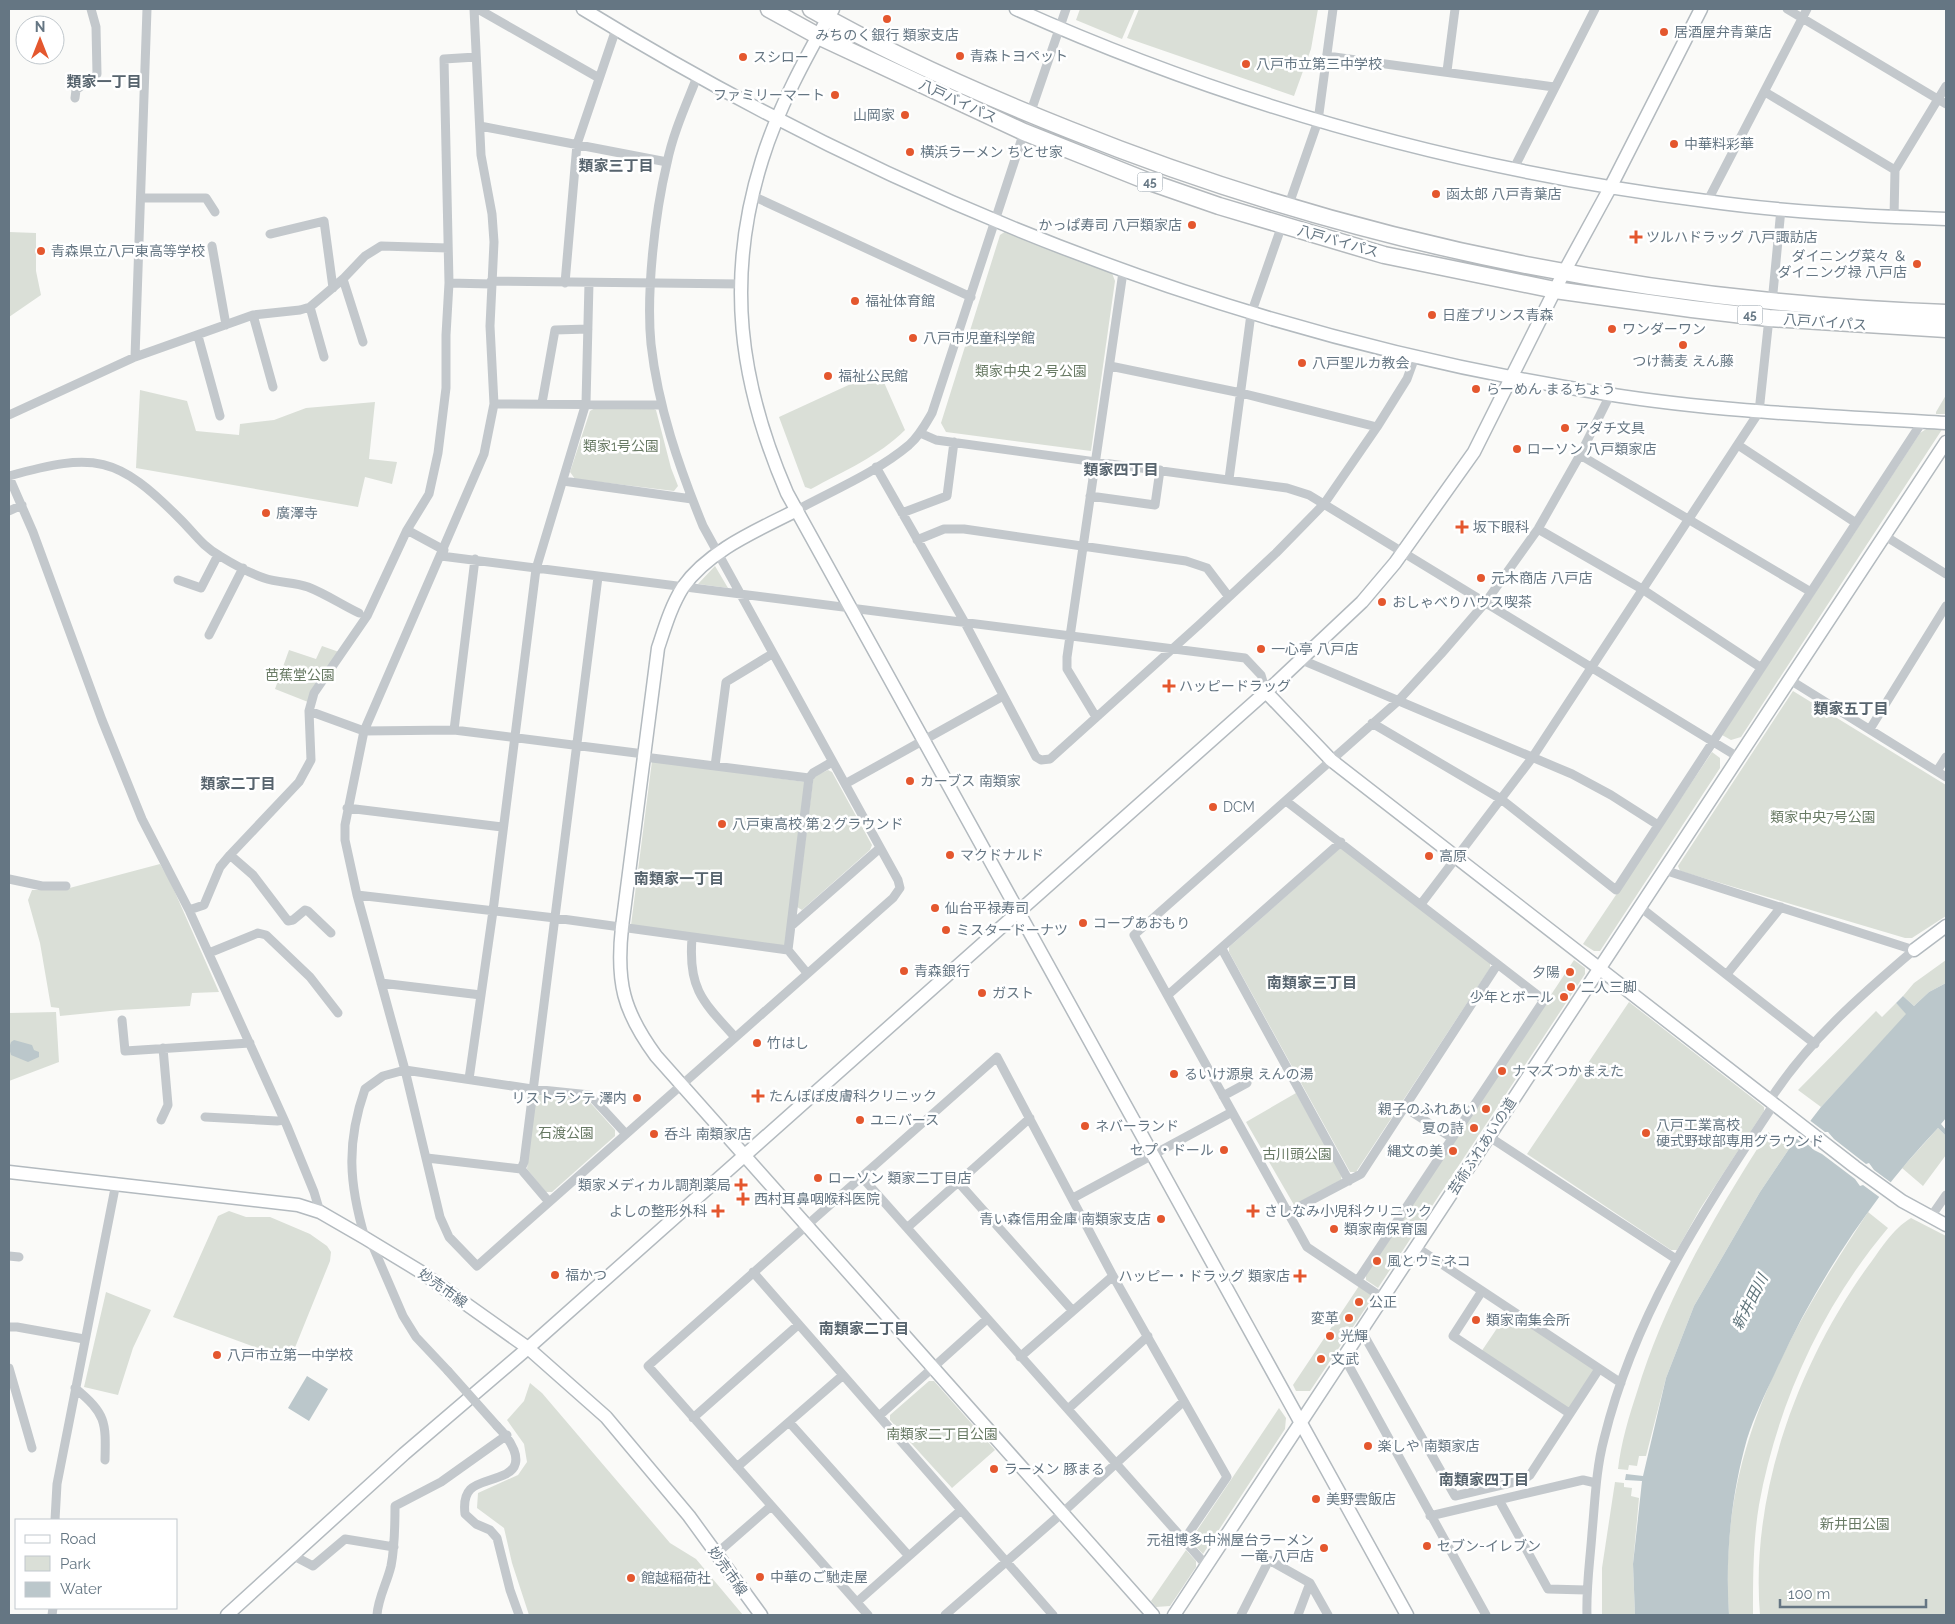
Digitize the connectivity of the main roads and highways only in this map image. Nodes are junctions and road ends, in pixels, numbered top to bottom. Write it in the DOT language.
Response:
graph roads {
  1 [pos="769,9"];
  2 [pos="811,9"];
  3 [pos="830,14"];
  4 [pos="1770,310"];
  5 [pos="1946,313"];
  6 [pos="1946,329"];
  1 -- 4 [label="highway, 八戸バイパス / 45"];
  2 -- 3 [label="highway, 八戸バイパス / 45"];
  3 -- 4 [label="highway, 八戸バイパス / 45"];
  4 -- 5 [label="highway, 八戸バイパス / 45"];
  4 -- 6 [label="highway, 八戸バイパス / 45"];
}
